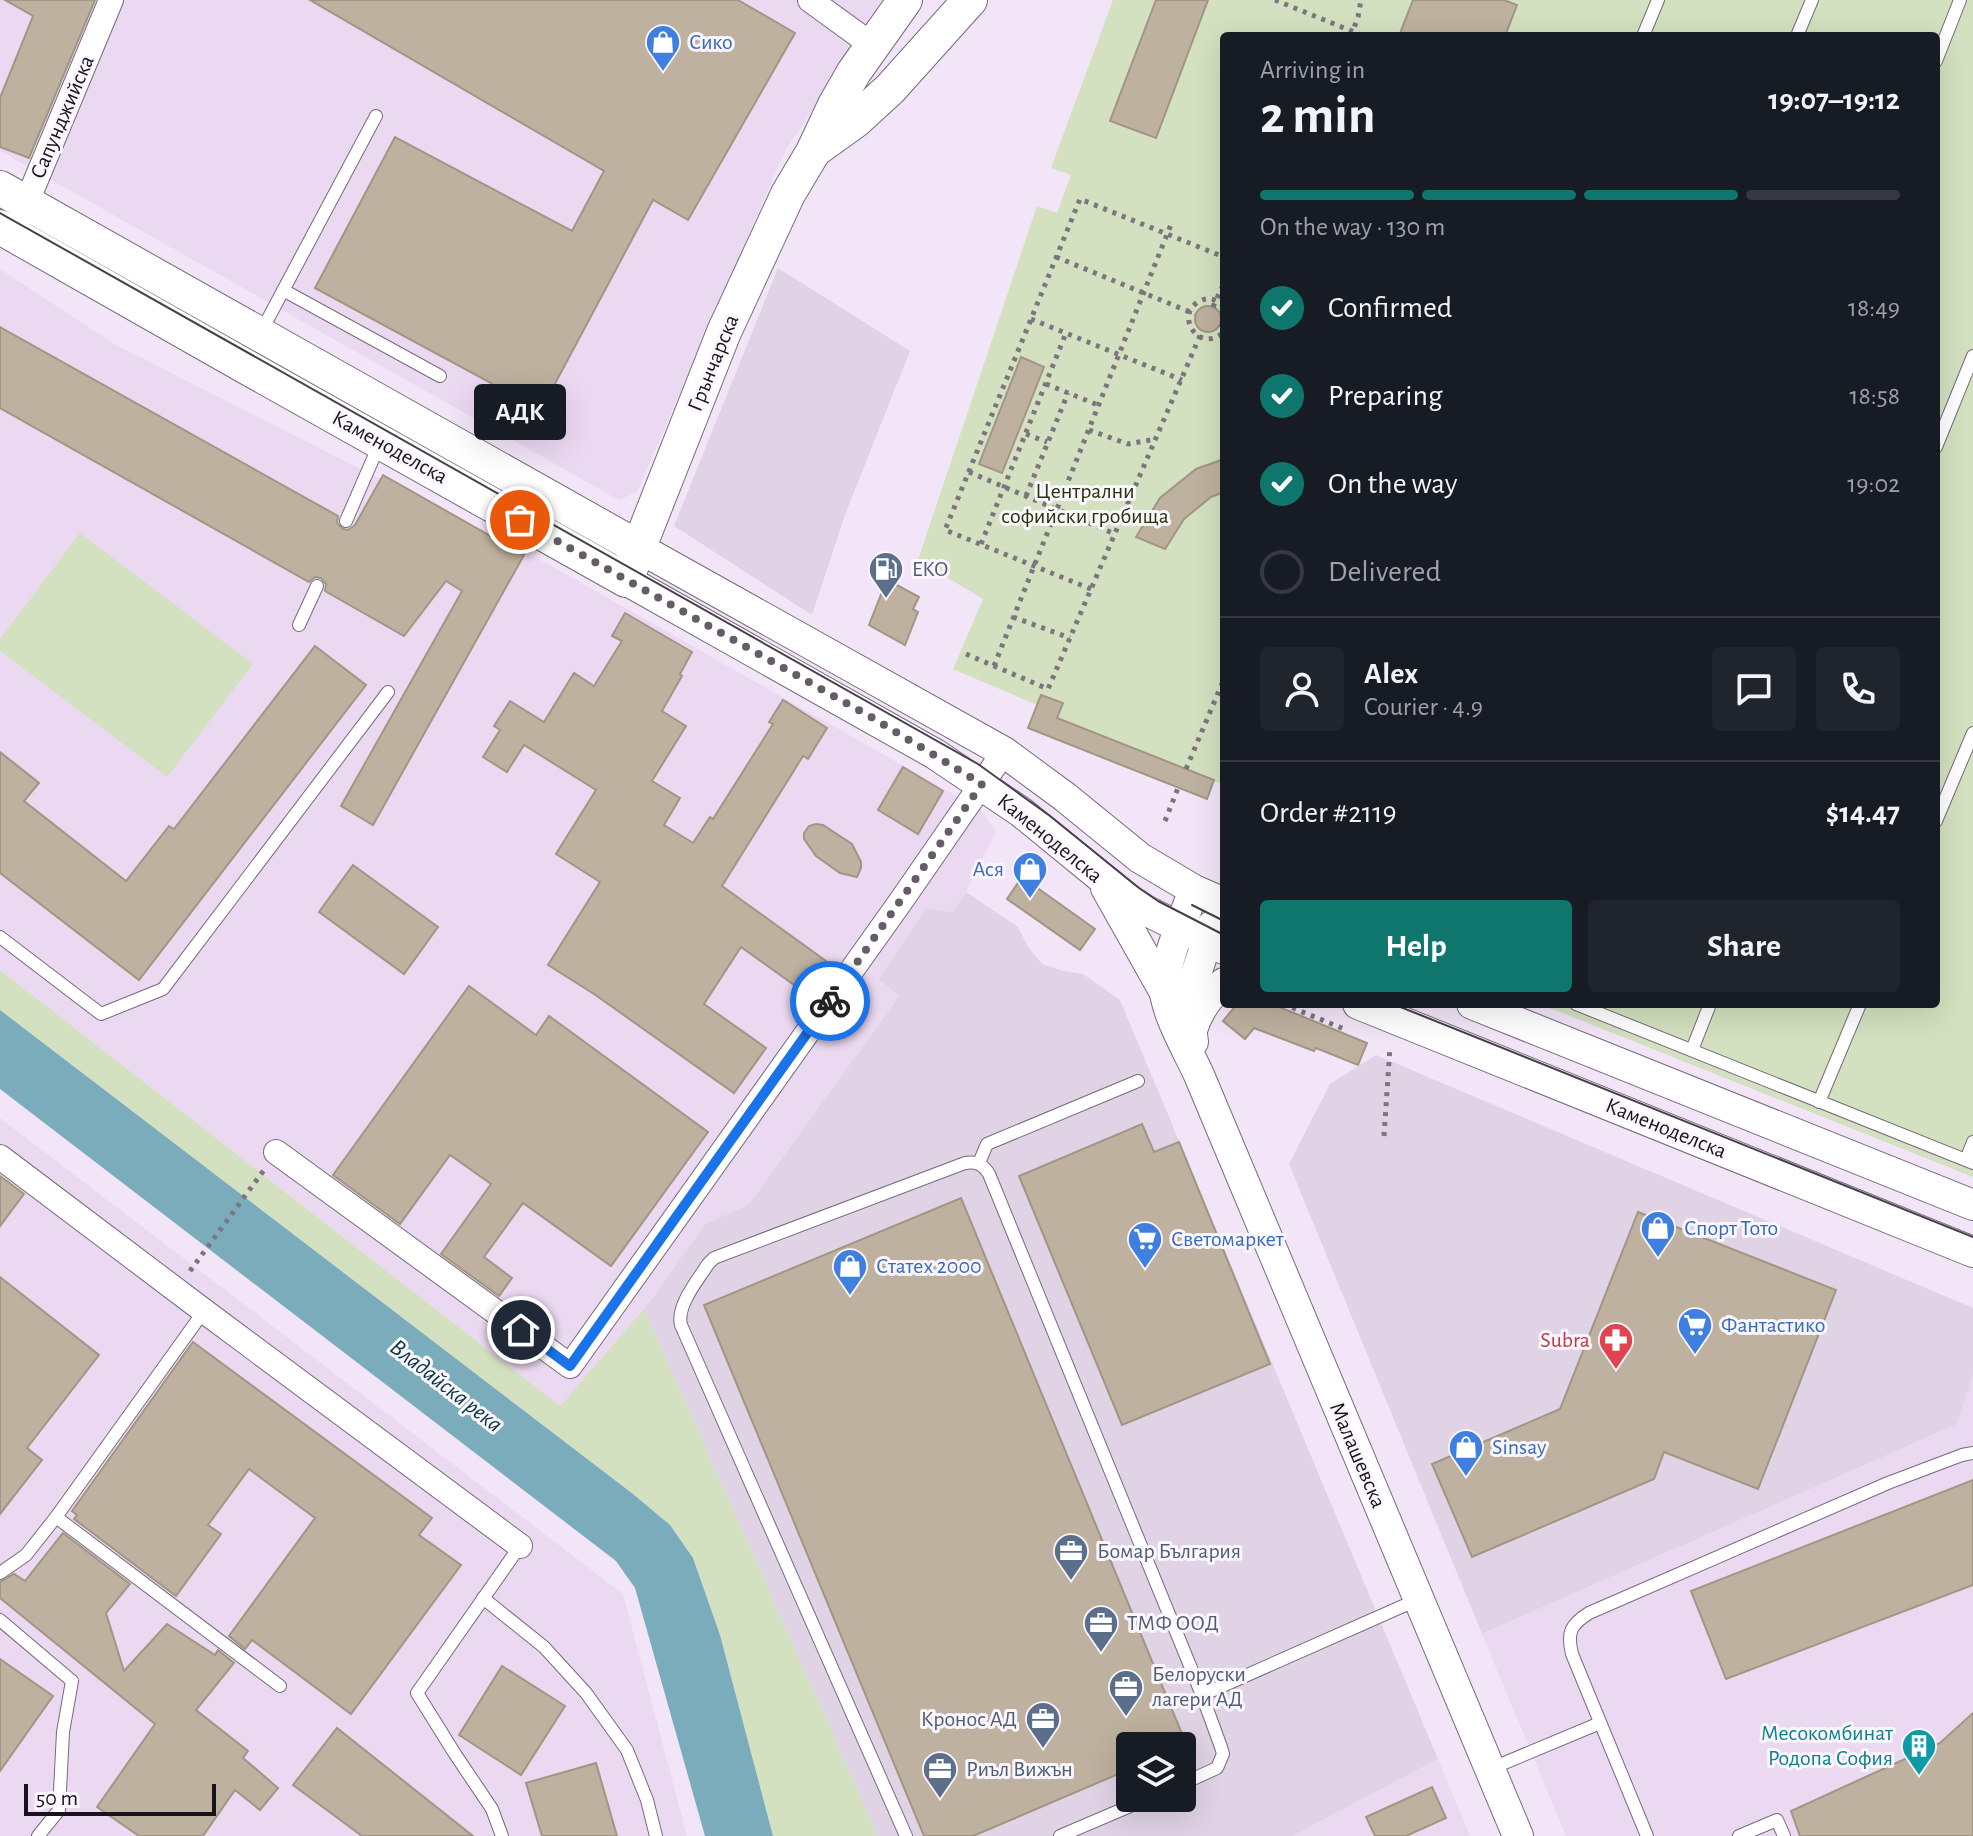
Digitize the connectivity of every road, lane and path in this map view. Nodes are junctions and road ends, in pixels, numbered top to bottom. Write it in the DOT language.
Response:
graph roads {
  1 [pos="111,0"];
  2 [pos="810,0"];
  3 [pos="905,0"];
  4 [pos="970,0"];
  5 [pos="1275,0"];
  6 [pos="1361,0"];
  7 [pos="1658,0"];
  8 [pos="1812,0"];
  9 [pos="1960,0"];
  10 [pos="842,9"];
  11 [pos="1347,32"];
  12 [pos="1353,32"];
  13 [pos="1645,32"];
  14 [pos="1799,32"];
  15 [pos="872,45"];
  16 [pos="1940,51"];
  17 [pos="376,116"];
  18 [pos="813,152"];
  19 [pos="13,195"];
  20 [pos="1172,222"];
  21 [pos="6,231"];
  22 [pos="1167,234"];
  23 [pos="1220,255"];
  24 [pos="1056,257"];
  25 [pos="283,290"];
  26 [pos="1143,293"];
  27 [pos="1220,293"];
  28 [pos="1217,300"];
  29 [pos="1220,303"];
  30 [pos="1213,307"];
  31 [pos="1192,313"];
  32 [pos="1031,319"];
  33 [pos="1066,333"];
  34 [pos="1201,335"];
  35 [pos="1220,336"];
  36 [pos="251,349"];
  37 [pos="1119,354"];
  38 [pos="1973,356"];
  39 [pos="440,376"];
  40 [pos="1182,380"];
  41 [pos="1046,384"];
  42 [pos="1068,393"];
  43 [pos="1098,405"];
  44 [pos="1089,430"];
  45 [pos="1026,434"];
  46 [pos="1940,437"];
  47 [pos="1156,439"];
  48 [pos="380,442"];
  49 [pos="1047,442"];
  50 [pos="969,472"];
  51 [pos="1004,487"];
  52 [pos="1026,496"];
  53 [pos="1056,509"];
  54 [pos="346,521"];
  55 [pos="1115,534"];
  56 [pos="981,544"];
  57 [pos="639,548"];
  58 [pos="1034,566"];
  59 [pos="626,580"];
  60 [pos="317,586"];
  61 [pos="1091,589"];
  62 [pos="1013,617"];
  63 [pos="299,625"];
  64 [pos="1070,638"];
  65 [pos="966,654"];
  66 [pos="994,666"];
  67 [pos="1220,688"];
  68 [pos="388,692"];
  69 [pos="1973,733"];
  70 [pos="1004,752"];
  71 [pos="1186,769"];
  72 [pos="982,784"];
  73 [pos="1178,788"];
  74 [pos="1940,811"];
  75 [pos="1165,821"];
  76 [pos="1099,877"];
  77 [pos="1213,898"];
  78 [pos="0,937"];
  79 [pos="1204,940"];
  80 [pos="1220,987"];
  81 [pos="1164,991"];
  82 [pos="1304,1008"];
  83 [pos="1482,1008"];
  84 [pos="1586,1008"];
  85 [pos="1708,1008"];
  86 [pos="1858,1008"];
  87 [pos="1356,1018"];
  88 [pos="1399,1026"];
  89 [pos="1191,1032"];
  90 [pos="1692,1050"];
  91 [pos="1199,1075"];
  92 [pos="1138,1081"];
  93 [pos="1819,1102"];
  94 [pos="1384,1136"];
  95 [pos="1973,1142"];
  96 [pos="276,1152"];
  97 [pos="0,1157"];
  98 [pos="1969,1162"];
  99 [pos="979,1163"];
  100 [pos="253,1187"];
  101 [pos="1973,1205"];
  102 [pos="1973,1252"];
  103 [pos="187,1275"];
  104 [pos="204,1311"];
  105 [pos="1973,1453"];
  106 [pos="56,1517"];
  107 [pos="520,1546"];
  108 [pos="0,1573"];
  109 [pos="483,1598"];
  110 [pos="1419,1599"];
  111 [pos="0,1620"];
  112 [pos="280,1686"];
  113 [pos="1202,1695"];
  114 [pos="1600,1723"];
  115 [pos="1490,1769"];
  116 [pos="1196,1778"];
  117 [pos="1116,1812"];
  118 [pos="38,1836"];
  119 [pos="502,1836"];
  120 [pos="656,1836"];
  121 [pos="906,1836"];
  122 [pos="1060,1836"];
  123 [pos="1518,1836"];
  124 [pos="1647,1836"];
  125 [pos="1739,1836"];
  126 [pos="1784,1836"];
  1 -- 19 [label="street, Сапунджийска"];
  2 -- 10 [label="street"];
  3 -- 15 [label="main road, Грънчарска"];
  4 -- 18 [label="main road"];
  5 -- 11 [label="path"];
  6 -- 12 [label="path"];
  7 -- 13 [label="lane"];
  8 -- 14 [label="lane"];
  9 -- 16 [label="lane"];
  10 -- 15 [label="street"];
  15 -- 18 [label="main road, Грънчарска"];
  17 -- 25 [label="lane"];
  18 -- 57 [label="main road, Грънчарска"];
  19 -- 21 [label="street, Сапунджийска"];
  19 -- 36 [label="main road, Каменоделска"];
  20 -- 22 [label="path"];
  21 -- 36 [label="main road, Каменоделска"];
  22 -- 23 [label="path"];
  22 -- 24 [label="path"];
  22 -- 26 [label="path"];
  24 -- 26 [label="path"];
  24 -- 32 [label="path"];
  25 -- 36 [label="lane"];
  25 -- 39 [label="lane"];
  26 -- 31 [label="path"];
  26 -- 37 [label="path"];
  27 -- 28 [label="path"];
  28 -- 29 [label="path"];
  28 -- 30 [label="path"];
  28 -- 31 [label="path"];
  31 -- 34 [label="path"];
  32 -- 33 [label="path"];
  32 -- 50 [label="path"];
  33 -- 37 [label="path"];
  33 -- 41 [label="path"];
  34 -- 35 [label="path"];
  34 -- 40 [label="path"];
  36 -- 48 [label="main road, Каменоделска"];
  36 -- 57 [label="main road, Каменоделска"];
  37 -- 40 [label="path"];
  37 -- 43 [label="path"];
  38 -- 46 [label="lane"];
  40 -- 47 [label="path"];
  41 -- 42 [label="path"];
  41 -- 45 [label="path"];
  42 -- 43 [label="path"];
  42 -- 49 [label="path"];
  43 -- 44 [label="path"];
  44 -- 47 [label="path"];
  44 -- 53 [label="path"];
  45 -- 49 [label="path"];
  45 -- 51 [label="path"];
  47 -- 55 [label="path"];
  48 -- 54 [label="lane"];
  48 -- 59 [label="main road, Каменоделска"];
  49 -- 52 [label="path"];
  50 -- 51 [label="path"];
  50 -- 56 [label="path"];
  51 -- 52 [label="path"];
  51 -- 56 [label="path"];
  52 -- 53 [label="path"];
  53 -- 55 [label="path"];
  53 -- 58 [label="path"];
  55 -- 61 [label="path"];
  56 -- 58 [label="path"];
  57 -- 59 [label="main road, Грънчарска"];
  57 -- 70 [label="street, Каменоделска"];
  58 -- 61 [label="path"];
  58 -- 62 [label="path"];
  59 -- 72 [label="street, Каменоделска"];
  60 -- 63 [label="lane"];
  61 -- 64 [label="path"];
  62 -- 64 [label="path"];
  62 -- 66 [label="path"];
  64 -- 66 [label="path"];
  65 -- 66 [label="path"];
  67 -- 71 [label="path"];
  68 -- 78 [label="lane"];
  69 -- 74 [label="lane"];
  70 -- 72 [label="street"];
  70 -- 77 [label="street, Каменоделска"];
  72 -- 76 [label="street, Каменоделска"];
  72 -- 96 [label="street"];
  73 -- 75 [label="path"];
  76 -- 79 [label="street, Каменоделска"];
  76 -- 81 [label="street"];
  77 -- 79 [label="street, Малашевска"];
  79 -- 81 [label="street, Малашевска"];
  79 -- 89 [label="street, Малашевска"];
  80 -- 89 [label="street"];
  81 -- 91 [label="street, Малашевска"];
  82 -- 87 [label="path"];
  83 -- 101 [label="street, Каменоделска"];
  84 -- 90 [label="lane"];
  85 -- 90 [label="lane"];
  86 -- 93 [label="lane"];
  87 -- 88 [label="street, Каменоделска"];
  88 -- 94 [label="path"];
  88 -- 102 [label="street, Каменоделска"];
  89 -- 91 [label="street, Малашевска"];
  90 -- 93 [label="lane"];
  91 -- 110 [label="street, Малашевска"];
  92 -- 99 [label="lane"];
  93 -- 98 [label="lane"];
  95 -- 98 [label="lane"];
  97 -- 104 [label="street"];
  99 -- 113 [label="lane"];
  99 -- 121 [label="lane"];
  100 -- 103 [label="path"];
  104 -- 106 [label="lane"];
  104 -- 107 [label="street"];
  105 -- 114 [label="lane"];
  106 -- 108 [label="lane"];
  106 -- 112 [label="lane"];
  107 -- 109 [label="lane"];
  109 -- 119 [label="lane"];
  109 -- 120 [label="lane"];
  110 -- 113 [label="lane"];
  110 -- 115 [label="street, Малашевска"];
  111 -- 118 [label="lane"];
  113 -- 116 [label="lane"];
  114 -- 115 [label="lane"];
  114 -- 124 [label="lane"];
  115 -- 123 [label="street, Малашевска"];
  117 -- 122 [label="lane"];
  125 -- 126 [label="lane"];
}
